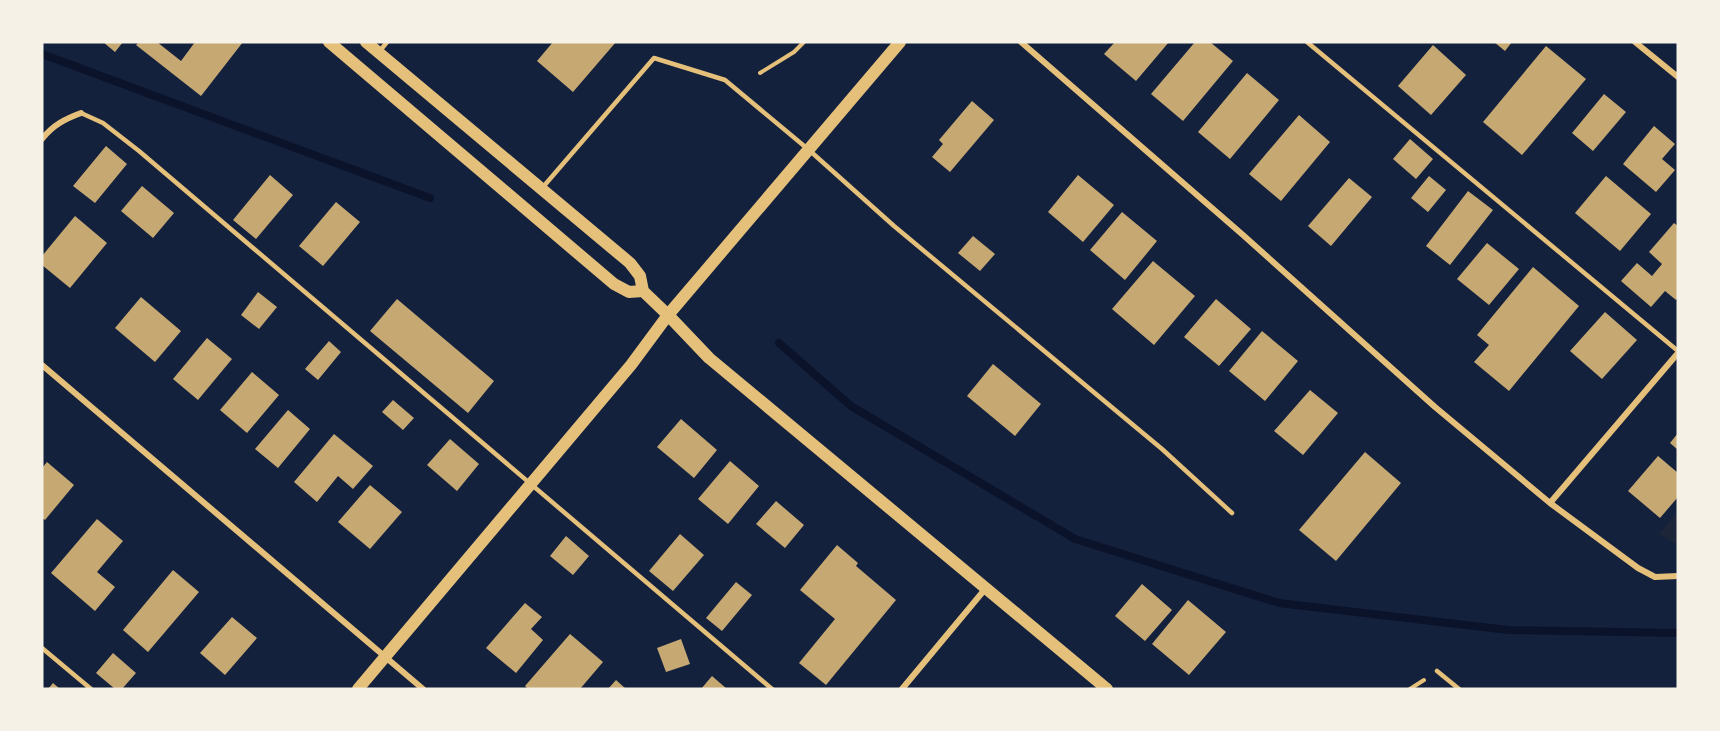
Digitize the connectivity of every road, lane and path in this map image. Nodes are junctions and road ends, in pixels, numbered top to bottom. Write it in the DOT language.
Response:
graph roads {
  1 [pos="328,42"];
  2 [pos="366,42"];
  3 [pos="387,42"];
  4 [pos="804,42"];
  5 [pos="900,42"];
  6 [pos="1021,42"];
  7 [pos="1307,42"];
  8 [pos="1635,42"];
  9 [pos="379,53"];
  10 [pos="760,73"];
  11 [pos="1678,77"];
  12 [pos="81,114"];
  13 [pos="42,139"];
  14 [pos="809,150"];
  15 [pos="542,189"];
  16 [pos="642,291"];
  17 [pos="668,315"];
  18 [pos="1678,352"];
  19 [pos="42,365"];
  20 [pos="530,485"];
  21 [pos="1550,503"];
  22 [pos="1232,513"];
  23 [pos="1678,576"];
  24 [pos="987,588"];
  25 [pos="42,648"];
  26 [pos="385,657"];
  27 [pos="1437,671"];
  28 [pos="91,689"];
  29 [pos="358,689"];
  30 [pos="423,689"];
  31 [pos="772,689"];
  32 [pos="902,689"];
  33 [pos="1107,689"];
  34 [pos="1459,689"];
  1 -- 16 [label="main road"];
  2 -- 9 [label="main road"];
  3 -- 9 [label="lane"];
  4 -- 10 [label="path"];
  5 -- 14 [label="main road"];
  6 -- 21 [label="street"];
  7 -- 18 [label="lane"];
  8 -- 11 [label="street"];
  9 -- 15 [label="main road"];
  12 -- 13 [label="street"];
  12 -- 20 [label="lane"];
  14 -- 15 [label="lane"];
  14 -- 17 [label="main road"];
  14 -- 22 [label="lane"];
  15 -- 16 [label="main road"];
  16 -- 17 [label="main road"];
  17 -- 20 [label="main road"];
  17 -- 24 [label="main road"];
  18 -- 21 [label="street"];
  19 -- 26 [label="street"];
  20 -- 26 [label="main road"];
  20 -- 31 [label="lane"];
  21 -- 23 [label="street"];
  24 -- 32 [label="street"];
  24 -- 33 [label="main road"];
  25 -- 28 [label="lane"];
  26 -- 29 [label="main road"];
  26 -- 30 [label="street"];
  27 -- 34 [label="lane"];
}
